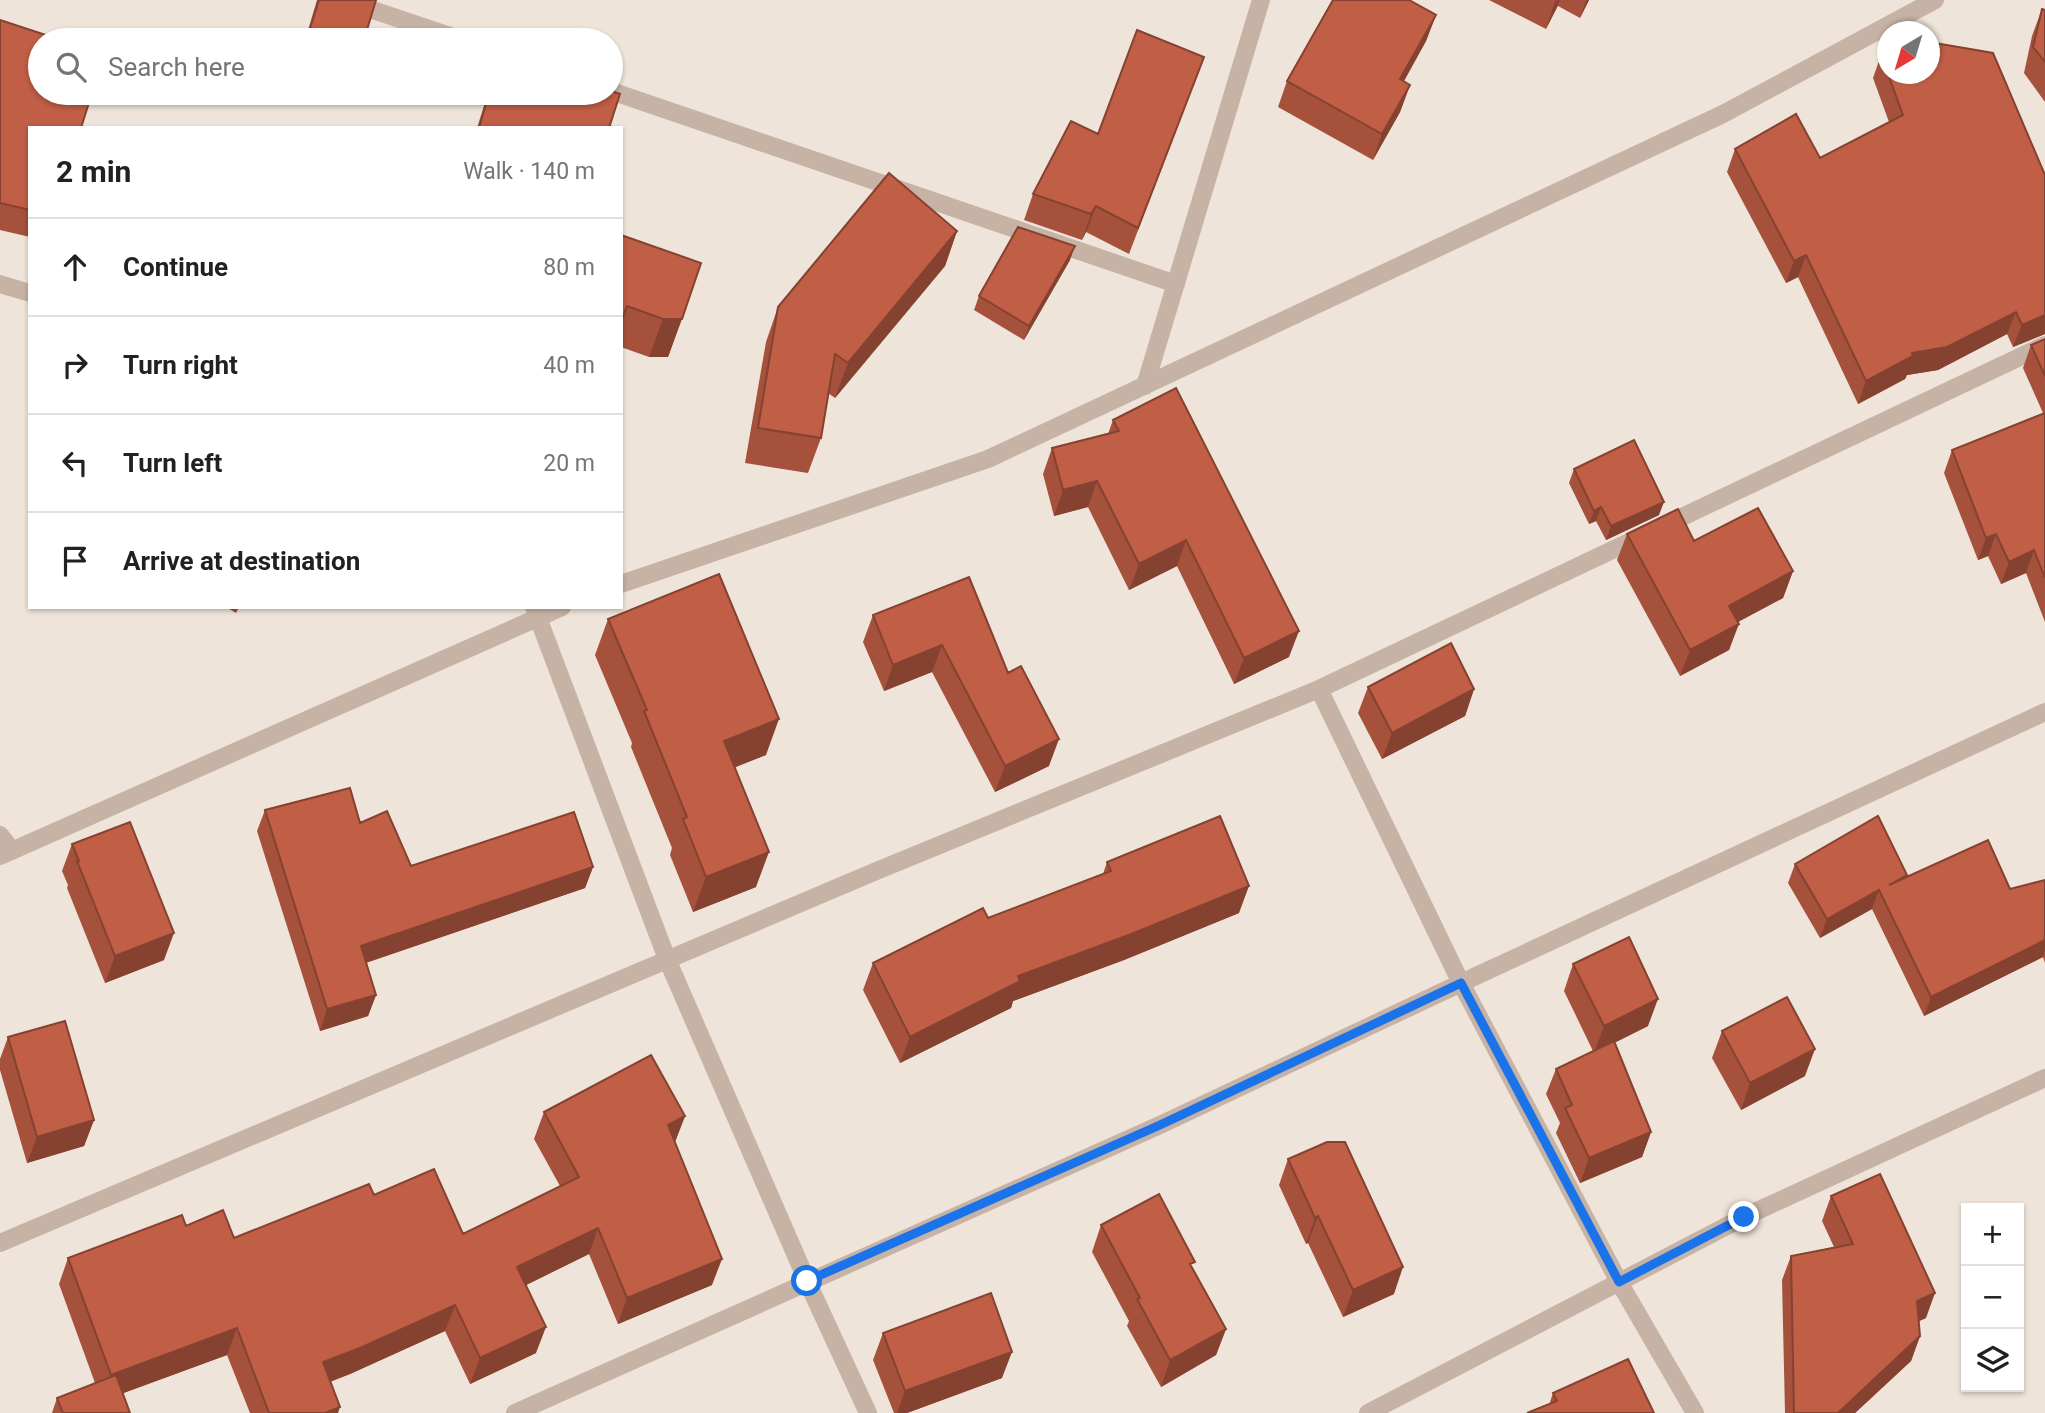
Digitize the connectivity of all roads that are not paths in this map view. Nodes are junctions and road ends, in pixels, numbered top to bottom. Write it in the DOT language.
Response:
graph roads {
  1 [pos="344,0"];
  2 [pos="1261,0"];
  3 [pos="1935,0"];
  4 [pos="427,28"];
  5 [pos="623,95"];
  6 [pos="0,284"];
  7 [pos="1176,284"];
  8 [pos="28,292"];
  9 [pos="2045,345"];
  10 [pos="1145,386"];
  11 [pos="623,583"];
  12 [pos="553,609"];
  13 [pos="536,613"];
  14 [pos="1319,689"];
  15 [pos="2045,712"];
  16 [pos="0,835"];
  17 [pos="6,854"];
  18 [pos="667,960"];
  19 [pos="1461,983"];
  20 [pos="2045,1078"];
  21 [pos="0,1243"];
  22 [pos="807,1281"];
  23 [pos="1619,1282"];
  24 [pos="515,1413"];
  25 [pos="868,1413"];
  26 [pos="1368,1413"];
  27 [pos="1695,1413"];
  1 -- 4 [label="street"];
  2 -- 7 [label="street"];
  3 -- 10 [label="street"];
  5 -- 7 [label="street"];
  6 -- 8 [label="street"];
  7 -- 10 [label="street"];
  9 -- 14 [label="street"];
  10 -- 11 [label="street"];
  12 -- 13 [label="street"];
  13 -- 17 [label="street"];
  13 -- 18 [label="street"];
  14 -- 18 [label="street"];
  14 -- 19 [label="street"];
  15 -- 19 [label="street"];
  16 -- 17 [label="street"];
  18 -- 21 [label="street"];
  18 -- 22 [label="street"];
  19 -- 22 [label="street"];
  19 -- 23 [label="street"];
  20 -- 23 [label="street"];
  22 -- 24 [label="street"];
  22 -- 25 [label="street"];
  23 -- 26 [label="street"];
  23 -- 27 [label="street"];
}
